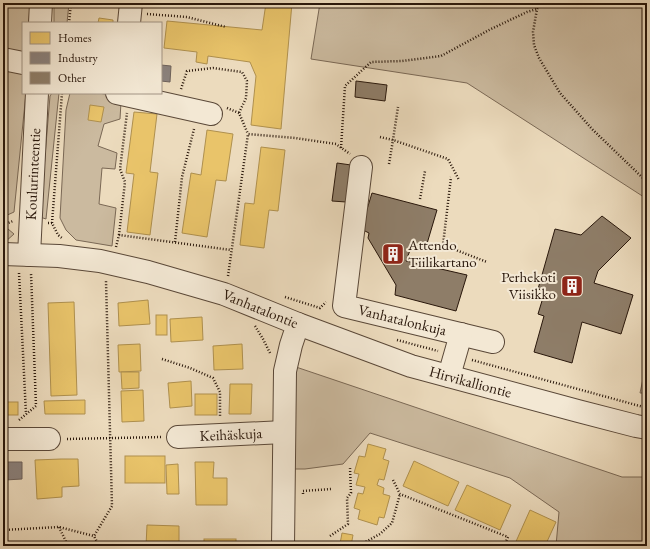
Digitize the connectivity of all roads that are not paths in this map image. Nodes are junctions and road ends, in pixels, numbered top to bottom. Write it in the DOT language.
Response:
graph roads {
  1 [pos="41,3"];
  2 [pos="40,22"];
  3 [pos="3,59"];
  4 [pos="22,63"];
  5 [pos="37,94"];
  6 [pos="121,94"];
  7 [pos="205,112"];
  8 [pos="356,161"];
  9 [pos="3,254"];
  10 [pos="28,267"];
  11 [pos="298,324"];
  12 [pos="461,334"];
  13 [pos="493,342"];
  14 [pos="449,376"];
  15 [pos="647,428"];
  16 [pos="284,432"];
  17 [pos="178,437"];
  18 [pos="3,439"];
  19 [pos="49,439"];
  20 [pos="282,546"];
  1 -- 2 [label="street"];
  3 -- 4 [label="street"];
  5 -- 10 [label="street, Koulurinteentie"];
  6 -- 7 [label="street"];
  8 -- 12 [label="street, Vanhatalonkuja"];
  9 -- 10 [label="street, Vanhatalontie"];
  10 -- 11 [label="street, Vanhatalontie"];
  11 -- 14 [label="street, Hirvikalliontie"];
  11 -- 16 [label="street, Vanhatalontie"];
  12 -- 13 [label="street, Vanhatalonkuja"];
  12 -- 14 [label="street, Vanhatalonkuja"];
  14 -- 15 [label="street, Hirvikalliontie"];
  16 -- 17 [label="street, Keihäskuja"];
  16 -- 20 [label="street, Vanhatalontie"];
  18 -- 19 [label="street"];
}
